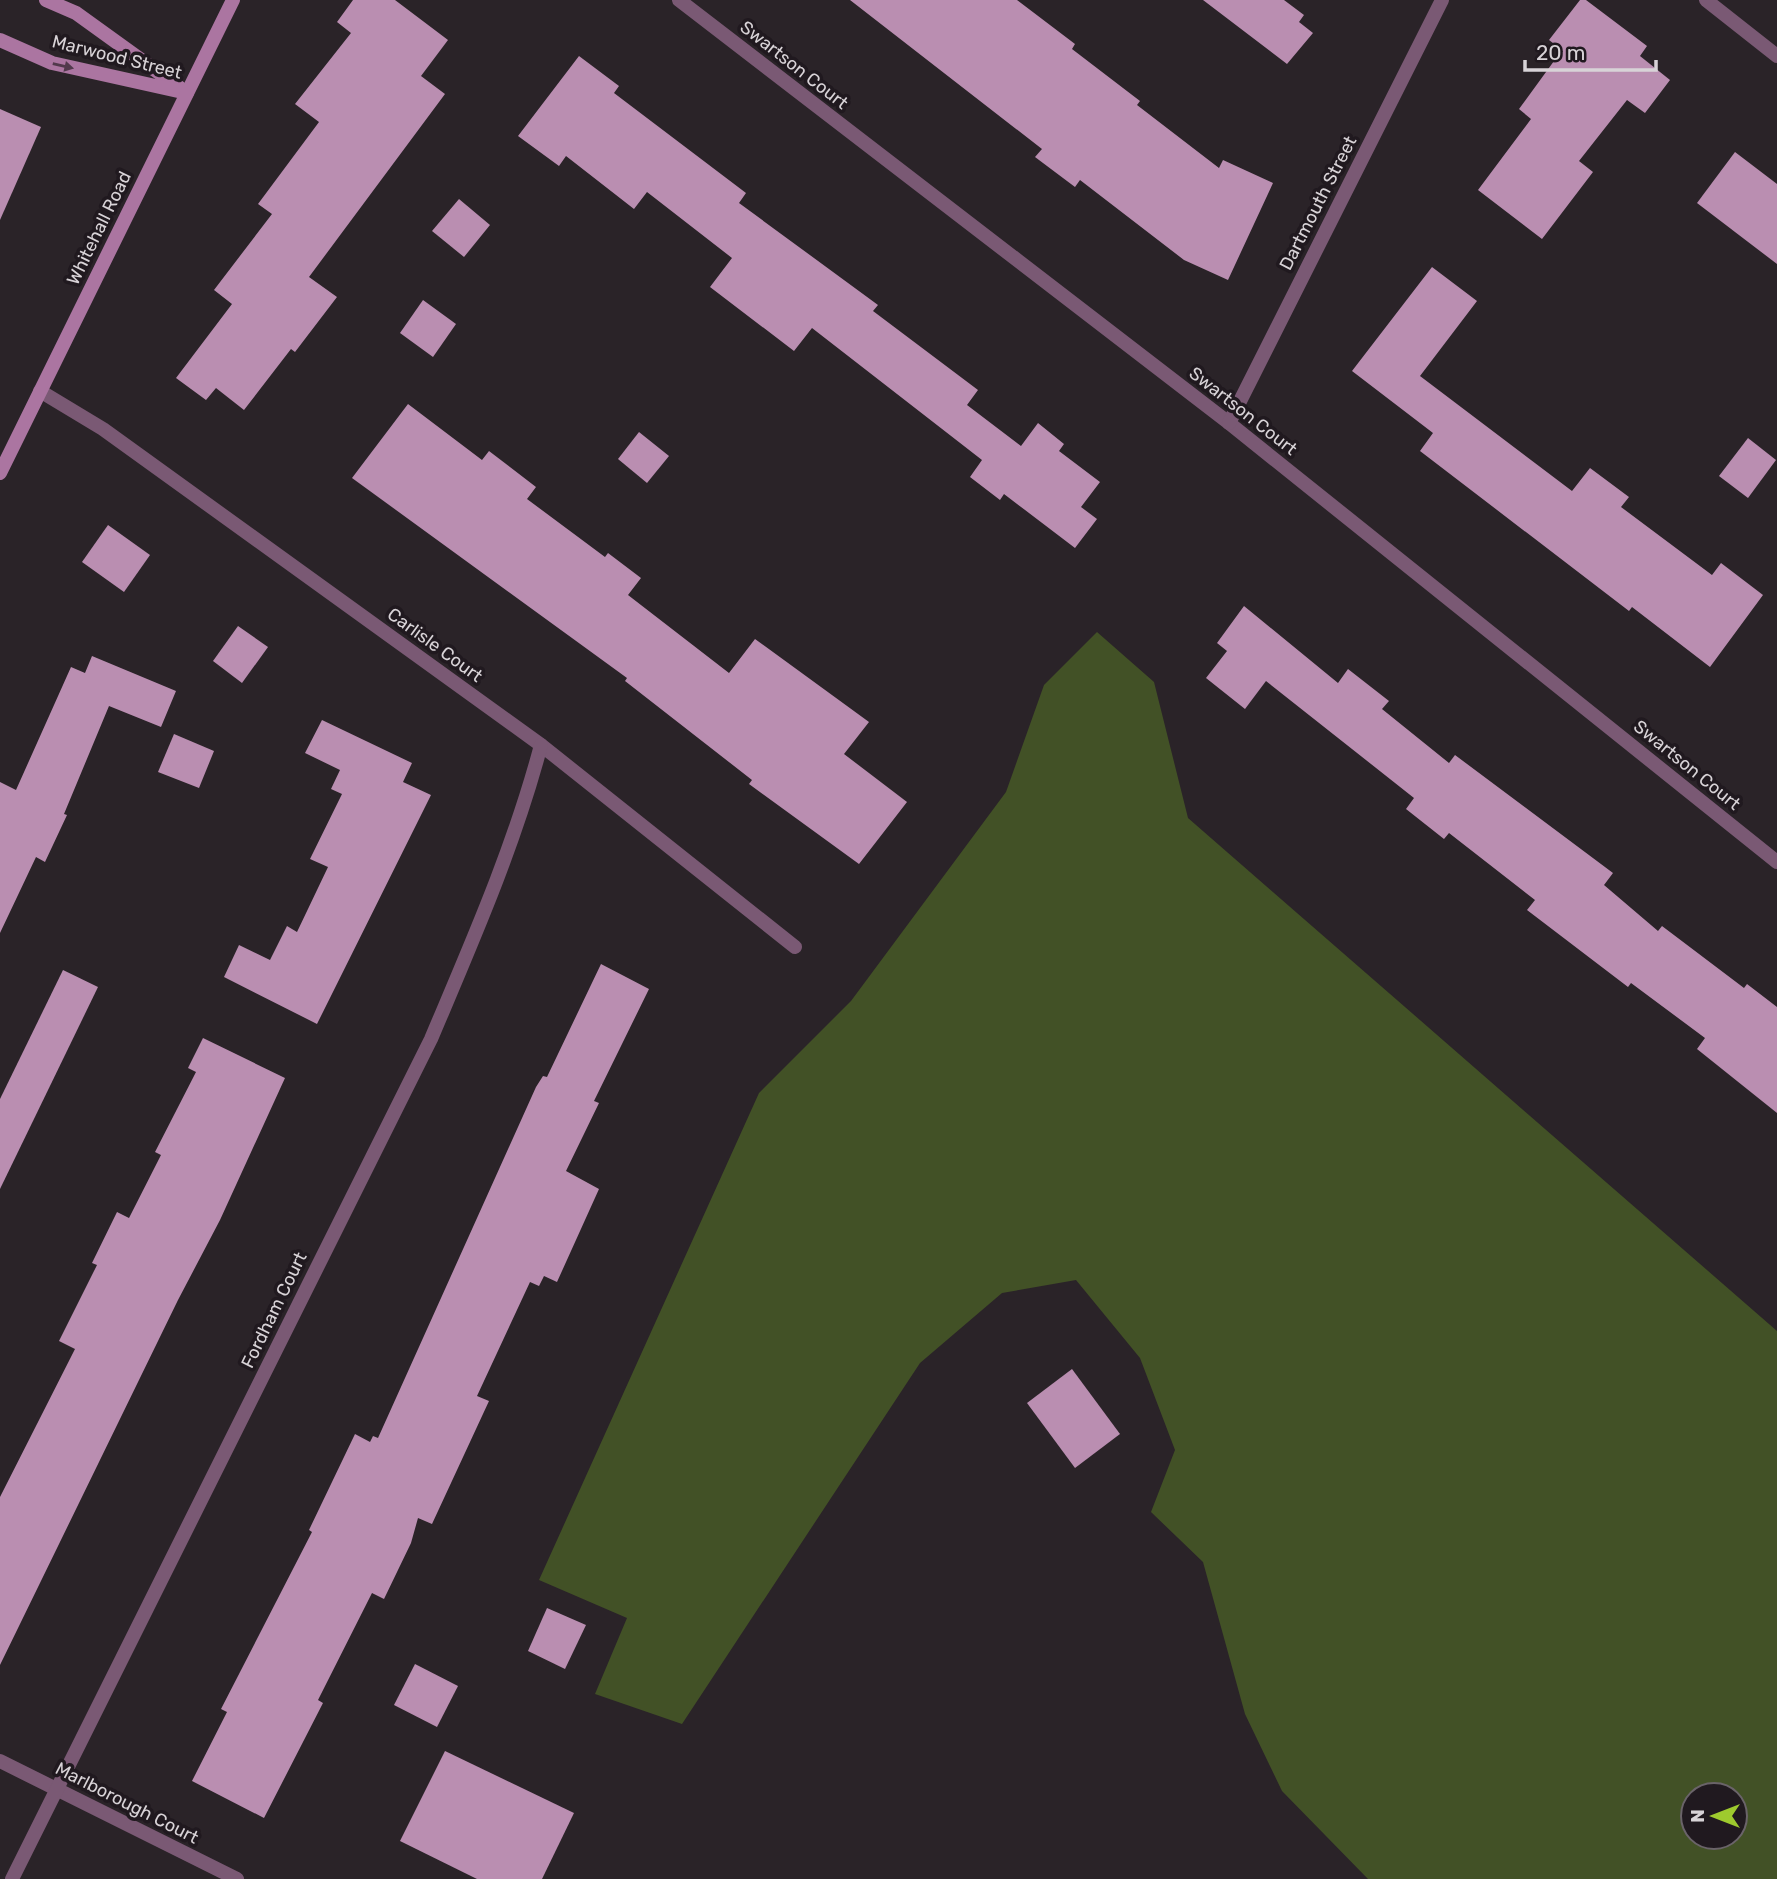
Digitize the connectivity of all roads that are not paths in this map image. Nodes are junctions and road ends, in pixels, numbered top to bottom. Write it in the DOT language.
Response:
graph roads {
  1 [pos="46,0"];
  2 [pos="233,0"];
  3 [pos="679,0"];
  4 [pos="1442,0"];
  5 [pos="1706,0"];
  6 [pos="0,40"];
  7 [pos="1777,55"];
  8 [pos="187,93"];
  9 [pos="40,391"];
  10 [pos="1229,423"];
  11 [pos="0,473"];
  12 [pos="541,745"];
  13 [pos="1777,862"];
  14 [pos="795,947"];
  15 [pos="0,1761"];
  16 [pos="56,1788"];
  17 [pos="12,1879"];
  18 [pos="237,1879"];
  1 -- 8 [label="street, Marwood Street"];
  2 -- 8 [label="street, Whitehall Road"];
  3 -- 10 [label="street, Swartson Court"];
  4 -- 10 [label="street, Dartmouth Street"];
  5 -- 7 [label="street"];
  6 -- 8 [label="street, Marwood Street, one-way"];
  8 -- 9 [label="street, Whitehall Road"];
  9 -- 11 [label="street, Whitehall Road"];
  9 -- 12 [label="street, Carlisle Court"];
  10 -- 13 [label="street, Swartson Court"];
  12 -- 14 [label="street, Carlisle Court"];
  12 -- 16 [label="street, Fordham Court"];
  15 -- 16 [label="street, Marlborough Court"];
  16 -- 17 [label="street, Fordham Court"];
  16 -- 18 [label="street, Marlborough Court"];
}
